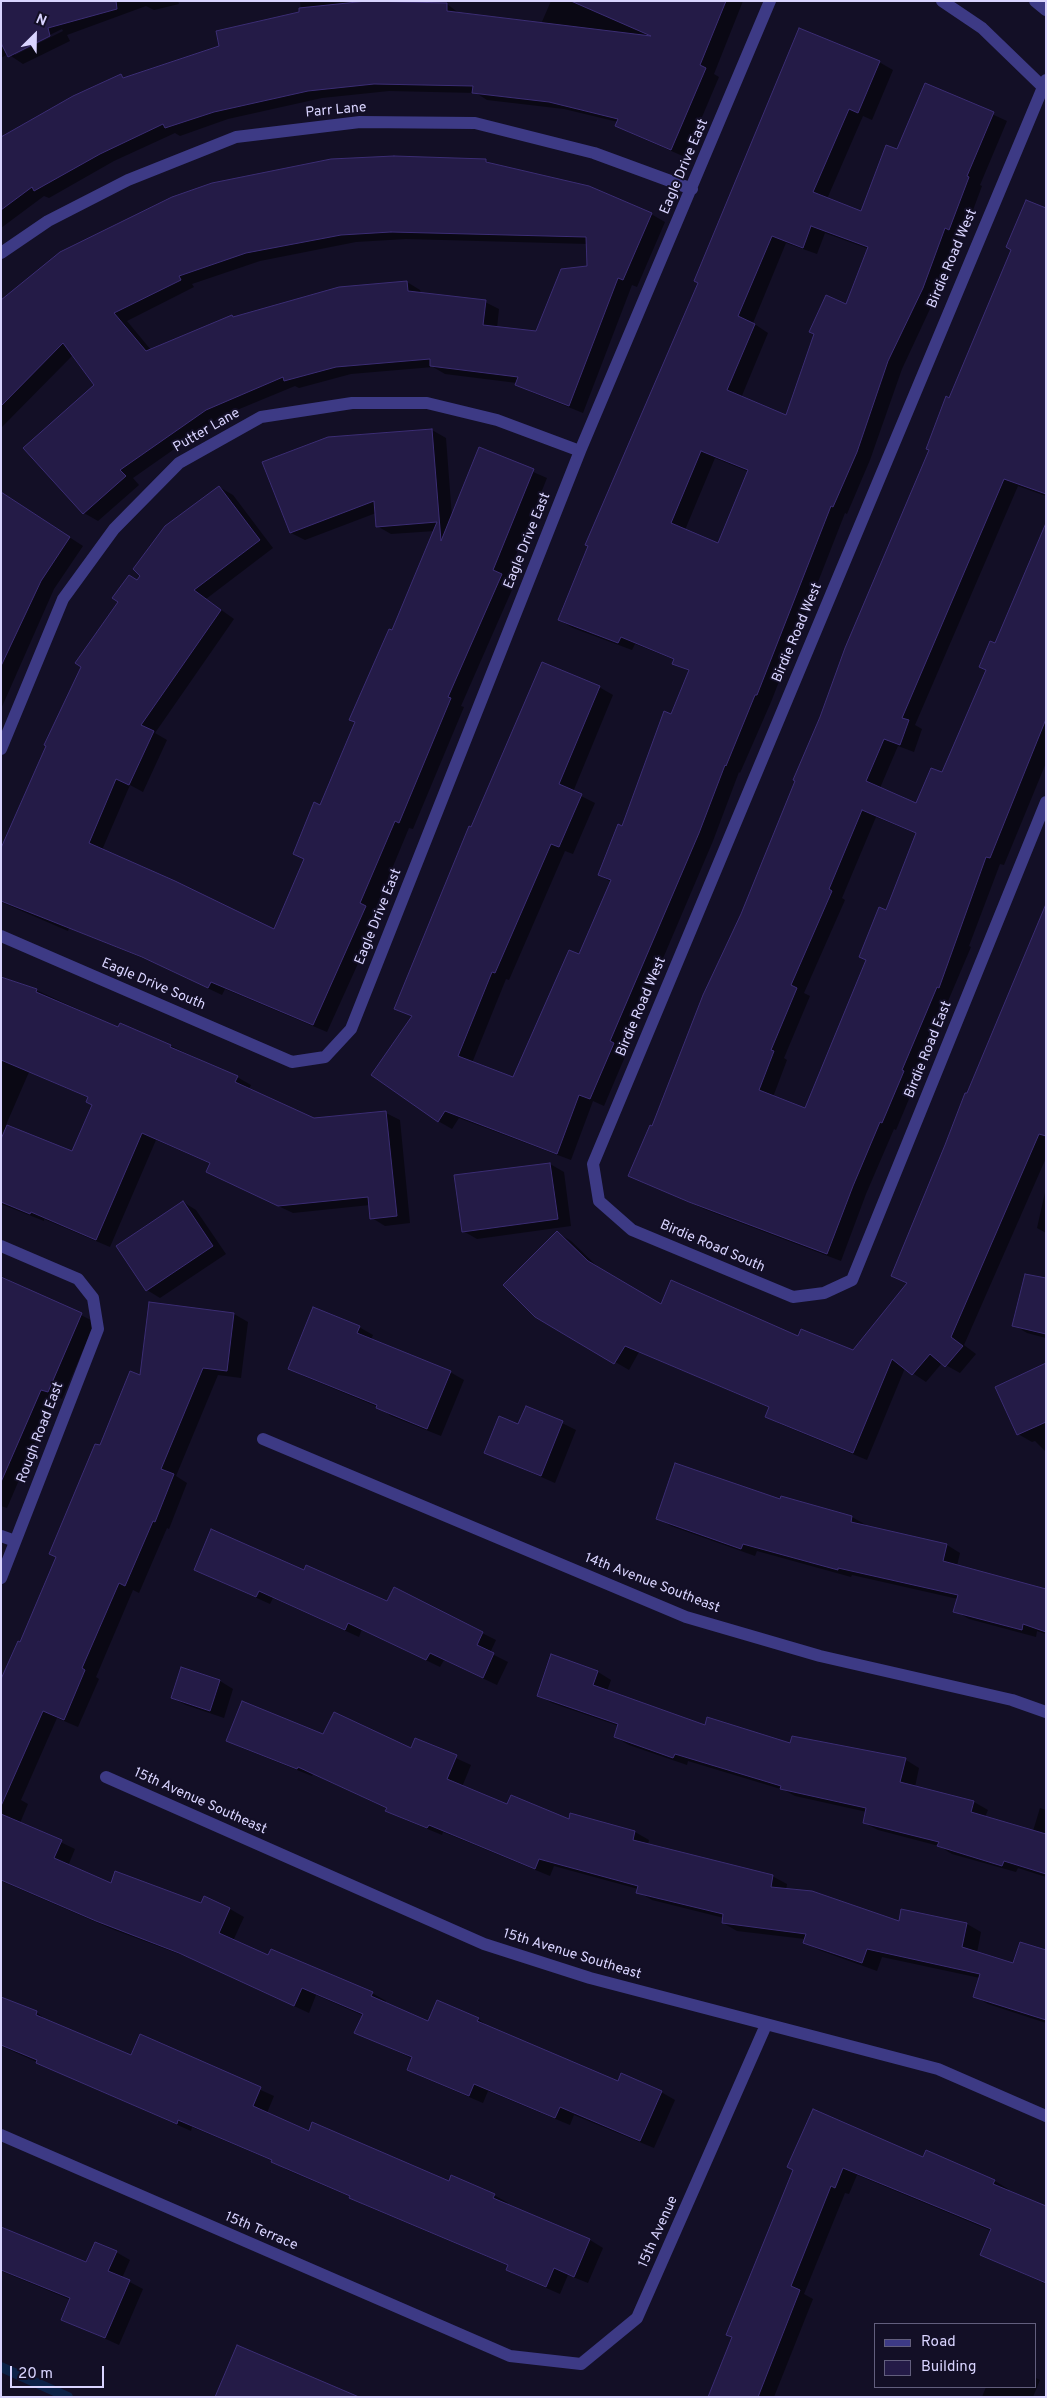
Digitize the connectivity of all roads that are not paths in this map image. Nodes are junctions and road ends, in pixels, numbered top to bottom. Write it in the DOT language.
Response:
graph roads {
  1 [pos="770,1"];
  2 [pos="942,1"];
  3 [pos="1035,1"];
  4 [pos="1046,10"];
  5 [pos="1044,85"];
  6 [pos="692,189"];
  7 [pos="1,253"];
  8 [pos="580,450"];
  9 [pos="1,748"];
  10 [pos="1046,802"];
  11 [pos="1,936"];
  12 [pos="292,1062"];
  13 [pos="599,1202"];
  14 [pos="1,1246"];
  15 [pos="824,1294"];
  16 [pos="263,1439"];
  17 [pos="1,1536"];
  18 [pos="15,1541"];
  19 [pos="1,1578"];
  20 [pos="1046,1712"];
  21 [pos="106,1777"];
  22 [pos="766,2025"];
  23 [pos="1046,2116"];
  24 [pos="1,2135"];
  25 [pos="510,2356"];
  1 -- 6 [label="street, Eagle Drive East"];
  2 -- 5 [label="street"];
  3 -- 4 [label="street"];
  5 -- 13 [label="street, Birdie Road West"];
  6 -- 7 [label="street, Parr Lane"];
  6 -- 8 [label="street, Eagle Drive East"];
  8 -- 9 [label="street, Putter Lane"];
  8 -- 12 [label="street, Eagle Drive East"];
  10 -- 15 [label="street, Birdie Road East"];
  11 -- 12 [label="street, Eagle Drive South"];
  13 -- 15 [label="street, Birdie Road South"];
  14 -- 18 [label="street, Rough Road East"];
  16 -- 20 [label="street, 14th Avenue Southeast"];
  17 -- 18 [label="street"];
  18 -- 19 [label="street, Rough Road East"];
  21 -- 22 [label="street, 15th Avenue Southeast"];
  22 -- 23 [label="street, 15th Avenue Southeast"];
  22 -- 25 [label="street, 15th Avenue"];
  24 -- 25 [label="street, 15th Terrace"];
}
